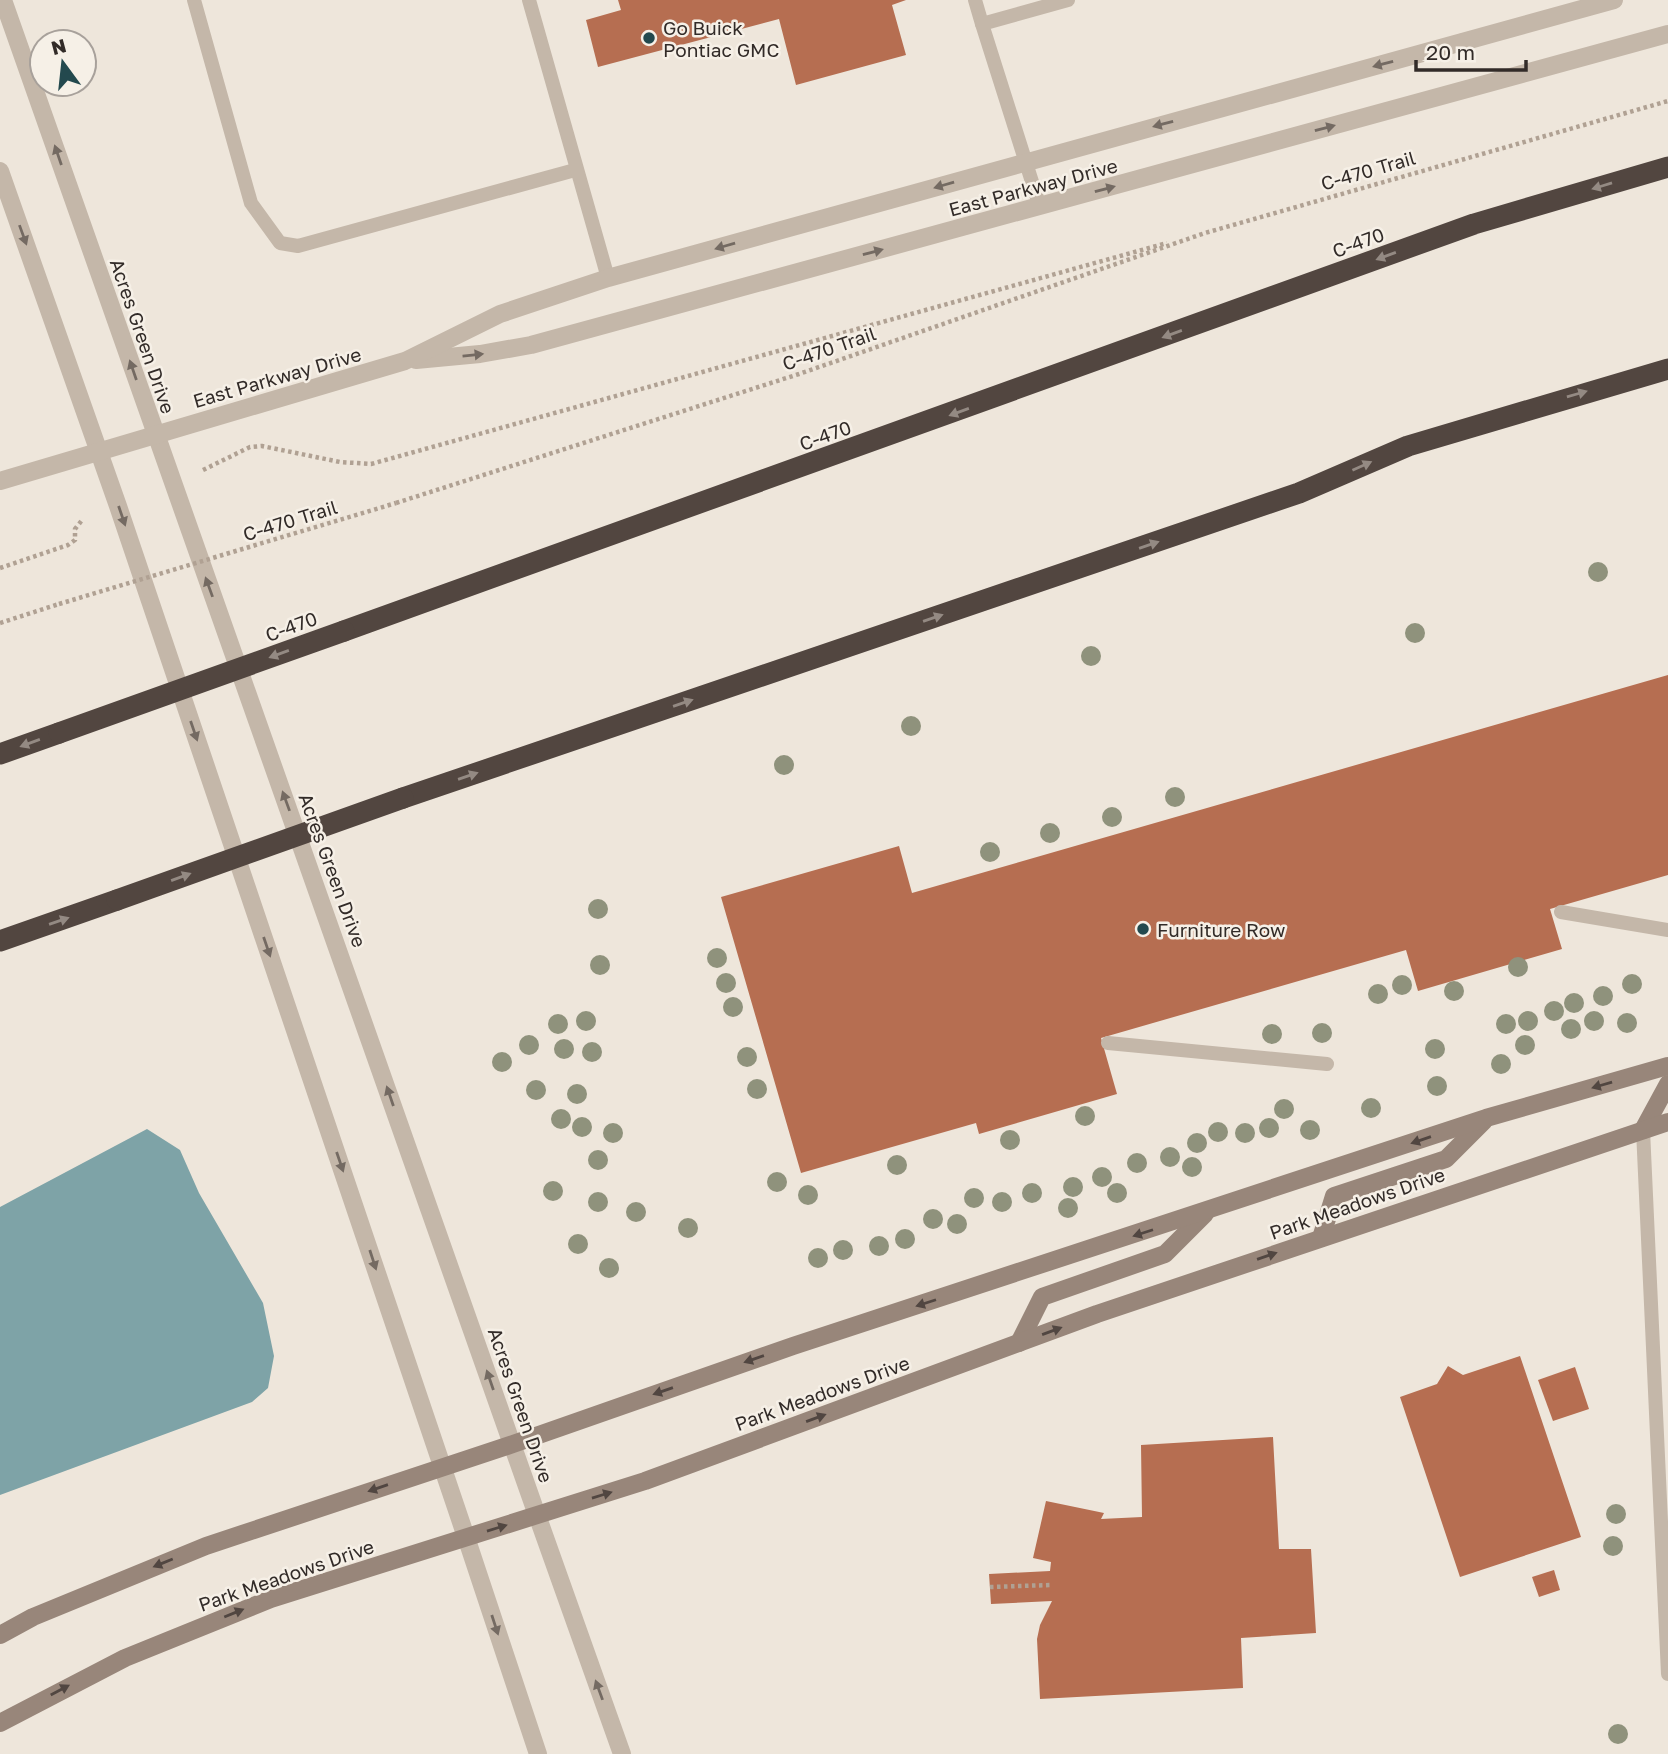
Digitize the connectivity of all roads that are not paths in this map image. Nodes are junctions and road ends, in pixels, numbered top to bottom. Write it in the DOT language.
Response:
graph roads {
  1 [pos="3,0"];
  2 [pos="194,0"];
  3 [pos="529,0"];
  4 [pos="975,0"];
  5 [pos="1068,0"];
  6 [pos="1614,0"];
  7 [pos="982,23"];
  8 [pos="1668,34"];
  9 [pos="1025,162"];
  10 [pos="1668,167"];
  11 [pos="575,170"];
  12 [pos="0,171"];
  13 [pos="1040,207"];
  14 [pos="608,278"];
  15 [pos="405,361"];
  16 [pos="1668,369"];
  17 [pos="155,434"];
  18 [pos="99,451"];
  19 [pos="0,481"];
  20 [pos="0,754"];
  21 [pos="1560,912"];
  22 [pos="1668,930"];
  23 [pos="0,941"];
  24 [pos="1108,1043"];
  25 [pos="1327,1064"];
  26 [pos="1668,1066"];
  27 [pos="1668,1084"];
  28 [pos="1486,1118"];
  29 [pos="1668,1122"];
  30 [pos="1643,1130"];
  31 [pos="1208,1212"];
  32 [pos="1321,1238"];
  33 [pos="1019,1343"];
  34 [pos="513,1444"];
  35 [pos="443,1466"];
  36 [pos="537,1515"];
  37 [pos="466,1537"];
  38 [pos="0,1635"];
  39 [pos="1668,1674"];
  40 [pos="0,1723"];
  41 [pos="538,1754"];
  42 [pos="622,1754"];
  17 -- 1 [label="street, Acres Green Drive, one-way"];
  2 -- 11 [label="lane"];
  3 -- 11 [label="lane"];
  4 -- 7 [label="lane"];
  5 -- 7 [label="lane"];
  6 -- 9 [label="street, East Parkway Drive, one-way"];
  7 -- 9 [label="lane"];
  13 -- 8 [label="street, East Parkway Drive, one-way"];
  9 -- 13 [label="lane"];
  9 -- 14 [label="street, East Parkway Drive, one-way"];
  10 -- 20 [label="highway, C-470, one-way, bridge"];
  11 -- 14 [label="lane"];
  12 -- 18 [label="street, one-way"];
  15 -- 13 [label="street, East Parkway Drive, one-way"];
  14 -- 15 [label="street, East Parkway Drive"];
  15 -- 17 [label="street, East Parkway Drive"];
  23 -- 16 [label="highway, one-way, bridge"];
  17 -- 18 [label="street, East Parkway Drive"];
  34 -- 17 [label="street, Acres Green Drive, one-way"];
  18 -- 19 [label="street, East Parkway Drive"];
  18 -- 35 [label="street, one-way"];
  21 -- 22 [label="lane"];
  24 -- 25 [label="lane"];
  26 -- 28 [label="main road, Park Meadows Drive, one-way"];
  27 -- 30 [label="main road"];
  28 -- 31 [label="main road, Park Meadows Drive, one-way"];
  28 -- 32 [label="main road"];
  29 -- 30 [label="main road, Park Meadows Drive"];
  30 -- 32 [label="main road, Park Meadows Drive"];
  30 -- 39 [label="lane"];
  31 -- 33 [label="main road"];
  31 -- 34 [label="main road, Park Meadows Drive, one-way"];
  33 -- 32 [label="main road, Park Meadows Drive, one-way"];
  36 -- 33 [label="main road, Park Meadows Drive, one-way"];
  34 -- 35 [label="main road, Park Meadows Drive"];
  34 -- 36 [label="street, Acres Green Drive"];
  35 -- 37 [label="street"];
  35 -- 38 [label="main road, Park Meadows Drive, one-way"];
  37 -- 36 [label="main road, Park Meadows Drive, one-way"];
  42 -- 36 [label="street, Acres Green Drive, one-way"];
  40 -- 37 [label="main road, Park Meadows Drive, one-way"];
  37 -- 41 [label="street, one-way"];
}
